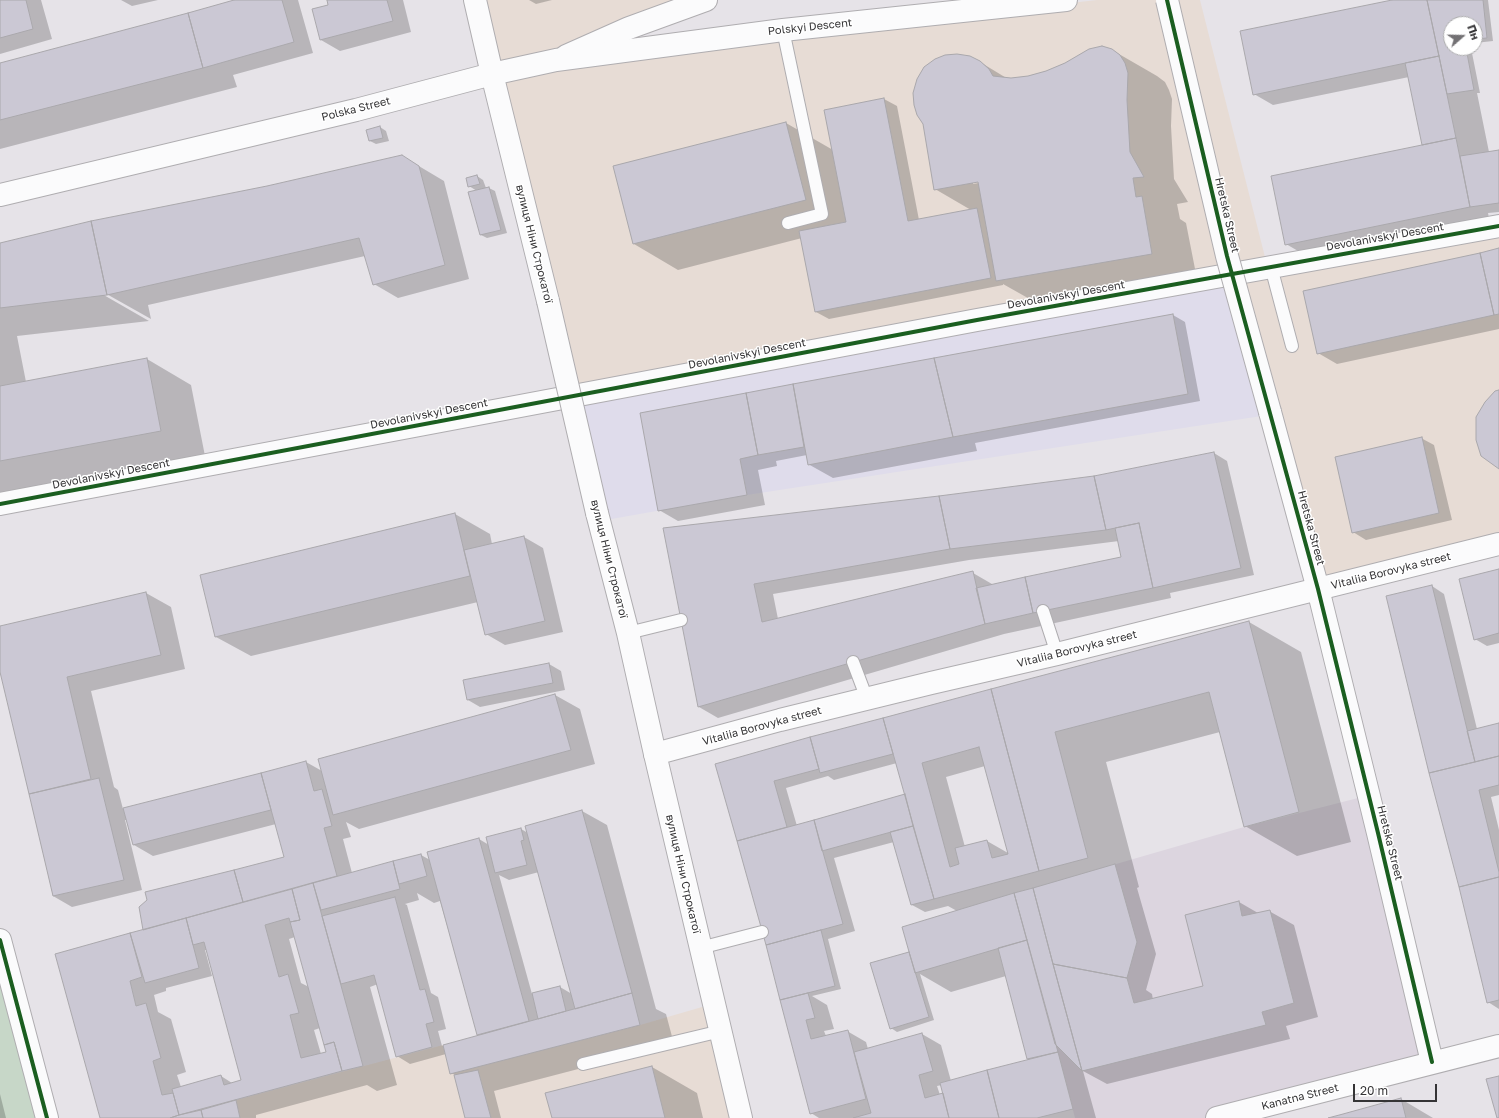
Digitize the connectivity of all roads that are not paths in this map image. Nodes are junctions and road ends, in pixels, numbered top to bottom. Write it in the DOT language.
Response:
graph roads {
  1 [pos="475,0"];
  2 [pos="706,0"];
  3 [pos="1066,0"];
  4 [pos="1167,0"];
  5 [pos="783,30"];
  6 [pos="556,60"];
  7 [pos="492,74"];
  8 [pos="0,195"];
  9 [pos="788,223"];
  10 [pos="1499,226"];
  11 [pos="1270,267"];
  12 [pos="1292,346"];
  13 [pos="0,504"];
  14 [pos="1499,544"];
  15 [pos="1318,589"];
  16 [pos="1043,611"];
  17 [pos="681,620"];
  18 [pos="628,633"];
  19 [pos="1057,654"];
  20 [pos="853,662"];
  21 [pos="867,699"];
  22 [pos="655,754"];
  23 [pos="762,932"];
  24 [pos="0,940"];
  25 [pos="700,948"];
  26 [pos="720,1031"];
  27 [pos="1499,1046"];
  28 [pos="1432,1062"];
  29 [pos="583,1064"];
  30 [pos="47,1118"];
  31 [pos="741,1118"];
  32 [pos="1217,1118"];
  1 -- 7 [label="street, вулиця Ніни Строкатої"];
  2 -- 6 [label="street, Polska Street"];
  3 -- 5 [label="street, Polskyi Descent"];
  4 -- 15 [label="street, Hretska Street, bridge"];
  5 -- 6 [label="street, Polskyi Descent"];
  5 -- 9 [label="lane"];
  6 -- 7 [label="street, Polska Street"];
  7 -- 8 [label="street, Polska Street"];
  7 -- 18 [label="street, вулиця Ніни Строкатої, bridge"];
  10 -- 11 [label="street, Devolanivskyi Descent"];
  11 -- 12 [label="lane"];
  11 -- 13 [label="street, Devolanivskyi Descent"];
  14 -- 15 [label="street, Vitaliia Borovyka street"];
  15 -- 19 [label="street, Vitaliia Borovyka street"];
  15 -- 28 [label="street, Hretska Street"];
  16 -- 19 [label="lane"];
  17 -- 18 [label="lane"];
  18 -- 22 [label="street, вулиця Ніни Строкатої"];
  19 -- 21 [label="street, Vitaliia Borovyka street"];
  20 -- 21 [label="lane"];
  21 -- 22 [label="street, Vitaliia Borovyka street"];
  22 -- 25 [label="street, вулиця Ніни Строкатої"];
  23 -- 25 [label="lane"];
  24 -- 30 [label="street"];
  25 -- 26 [label="street, вулиця Ніни Строкатої"];
  26 -- 29 [label="lane"];
  26 -- 31 [label="street, вулиця Ніни Строкатої"];
  27 -- 28 [label="street, Kanatna Street"];
  28 -- 32 [label="street, Kanatna Street"];
}
